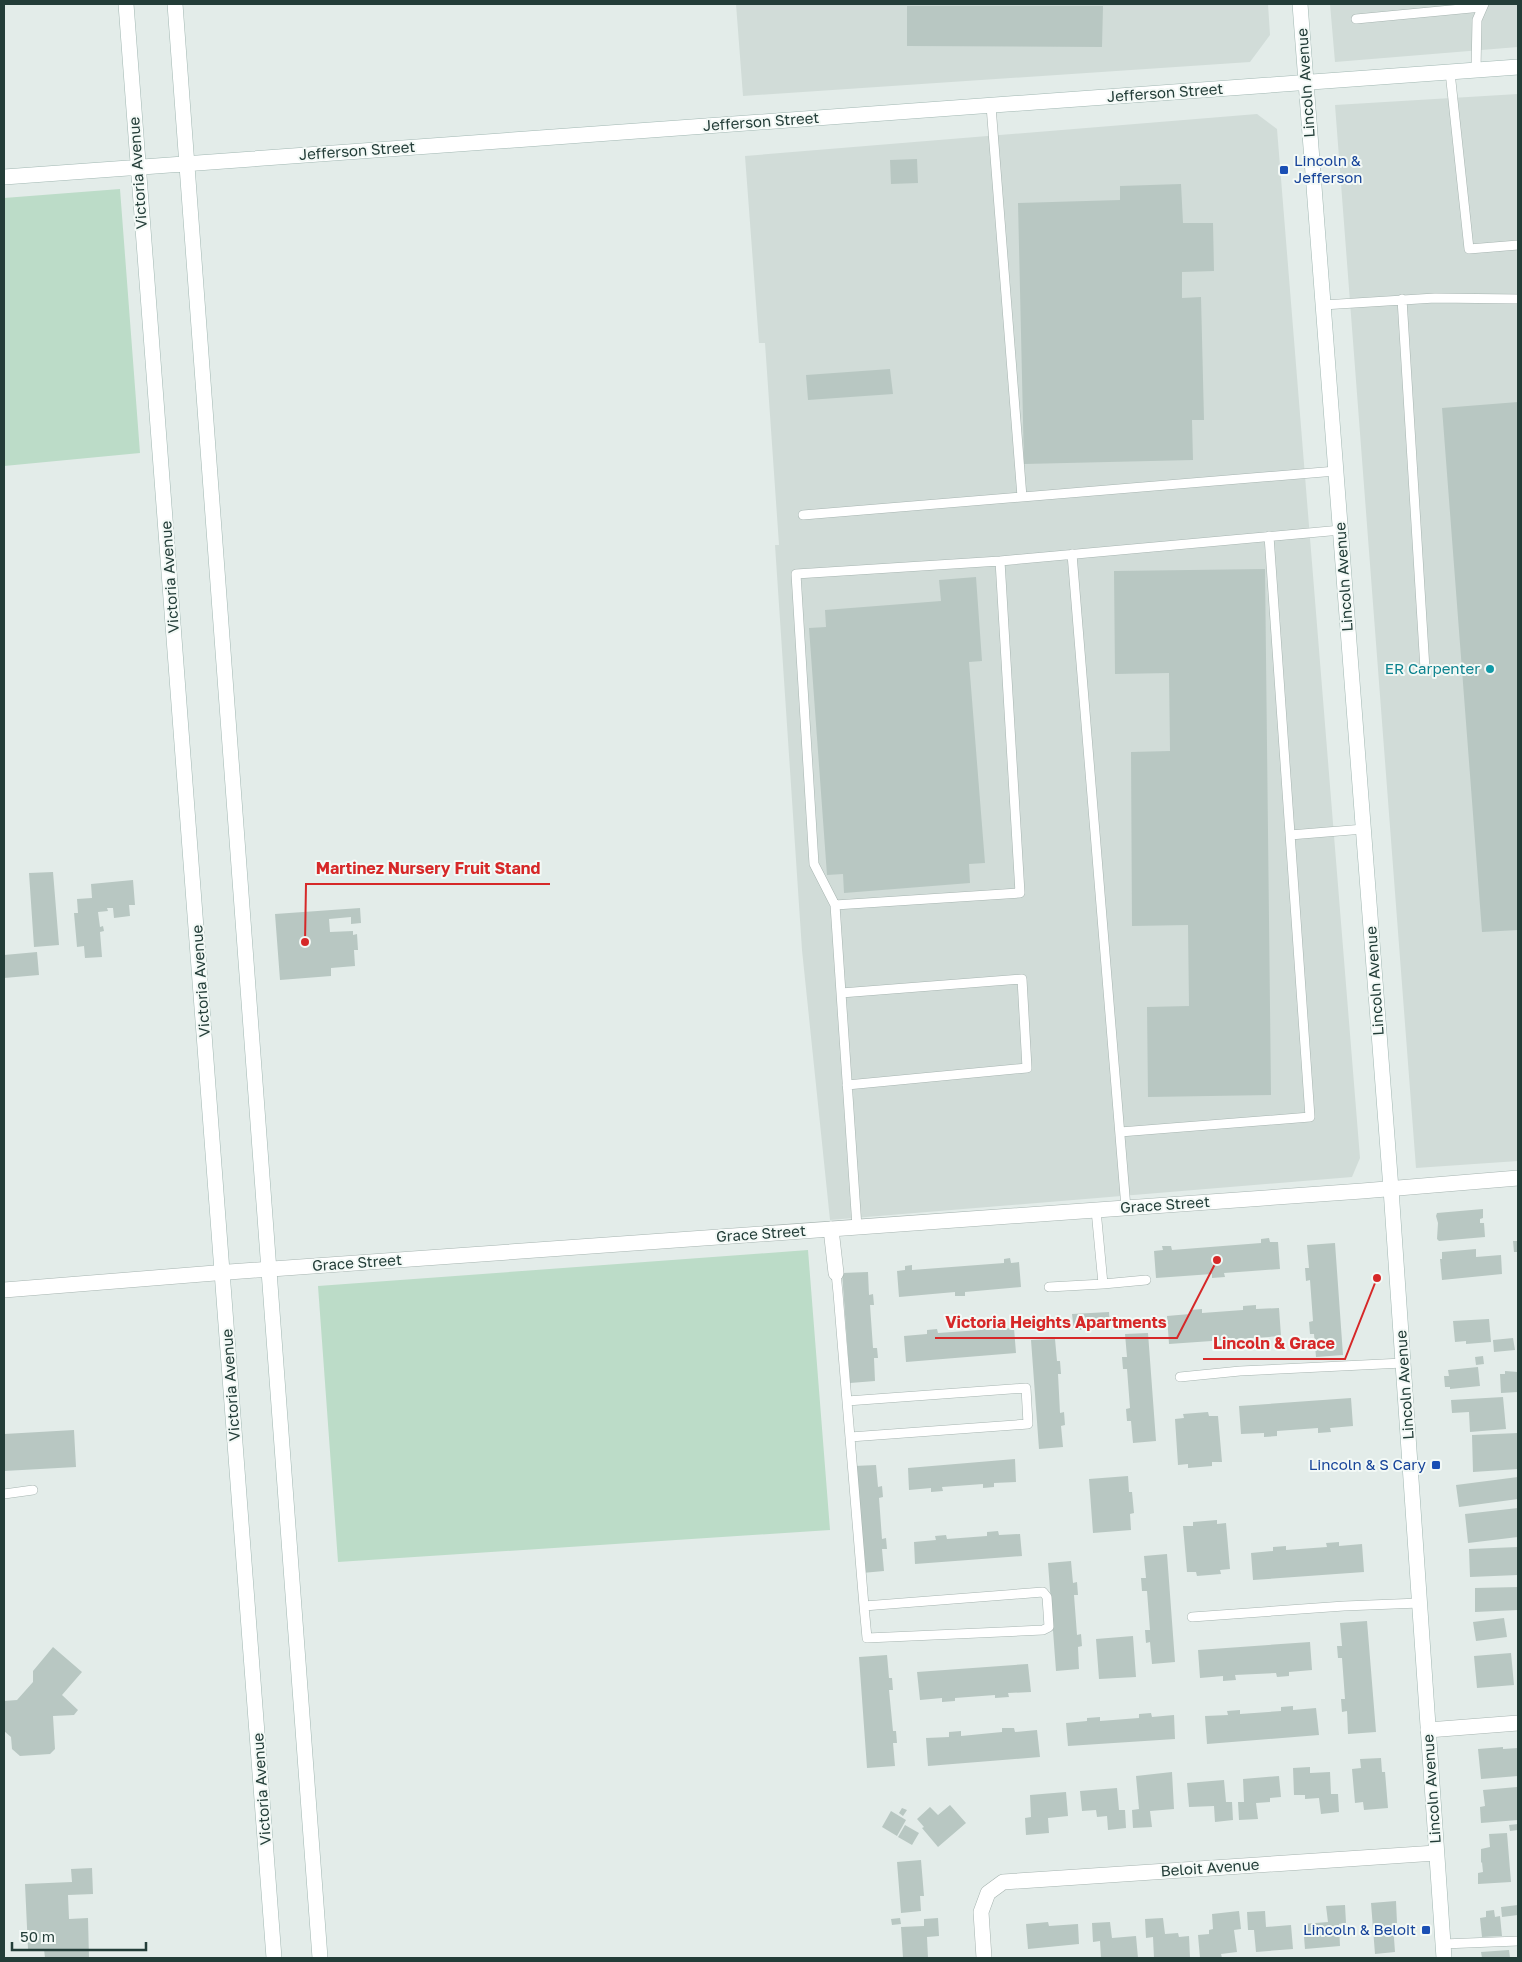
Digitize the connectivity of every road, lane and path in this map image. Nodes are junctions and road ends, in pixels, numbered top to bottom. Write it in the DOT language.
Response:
graph roads {
  1 [pos="126,4"];
  2 [pos="175,4"];
  3 [pos="1300,4"];
  4 [pos="1483,5"];
  5 [pos="1356,19"];
  6 [pos="1518,67"];
  7 [pos="1476,70"];
  8 [pos="1450,72"];
  9 [pos="1306,82"];
  10 [pos="991,106"];
  11 [pos="187,164"];
  12 [pos="138,168"];
  13 [pos="4,177"];
  14 [pos="1518,245"];
  15 [pos="1518,299"];
  16 [pos="1402,300"];
  17 [pos="1323,305"];
  18 [pos="1336,471"];
  19 [pos="1022,497"];
  20 [pos="804,515"];
  21 [pos="1340,530"];
  22 [pos="1269,536"];
  23 [pos="1072,554"];
  24 [pos="1000,561"];
  25 [pos="1425,669"];
  26 [pos="1364,829"];
  27 [pos="1290,835"];
  28 [pos="835,905"];
  29 [pos="841,992"];
  30 [pos="847,1086"];
  31 [pos="1120,1132"];
  32 [pos="1518,1178"];
  33 [pos="1392,1189"];
  34 [pos="1126,1208"];
  35 [pos="1096,1210"];
  36 [pos="857,1227"];
  37 [pos="831,1229"];
  38 [pos="269,1270"];
  39 [pos="222,1272"];
  40 [pos="836,1273"];
  41 [pos="1146,1280"];
  42 [pos="1103,1284"];
  43 [pos="1049,1287"];
  44 [pos="4,1290"];
  45 [pos="1403,1363"];
  46 [pos="1180,1377"];
  47 [pos="847,1401"];
  48 [pos="850,1437"];
  49 [pos="33,1490"];
  50 [pos="4,1494"];
  51 [pos="1420,1603"];
  52 [pos="864,1606"];
  53 [pos="1192,1617"];
  54 [pos="1518,1723"];
  55 [pos="1428,1730"];
  56 [pos="1436,1853"];
  57 [pos="1518,1941"];
  58 [pos="1444,1951"];
  59 [pos="274,1958"];
  60 [pos="320,1958"];
  61 [pos="984,1958"];
  1 -- 12 [label="street, Victoria Avenue"];
  2 -- 11 [label="street"];
  3 -- 9 [label="street, Lincoln Avenue"];
  4 -- 5 [label="lane"];
  4 -- 7 [label="lane"];
  6 -- 7 [label="street, Jefferson Street"];
  7 -- 8 [label="street, Jefferson Street"];
  8 -- 9 [label="street, Jefferson Street"];
  8 -- 14 [label="lane"];
  9 -- 10 [label="street, Jefferson Street"];
  9 -- 17 [label="street, Lincoln Avenue"];
  10 -- 11 [label="street, Jefferson Street"];
  10 -- 19 [label="lane"];
  11 -- 12 [label="street, Jefferson Street"];
  11 -- 38 [label="street"];
  12 -- 13 [label="street, Jefferson Street"];
  12 -- 39 [label="street, Victoria Avenue"];
  15 -- 16 [label="lane"];
  16 -- 17 [label="lane"];
  16 -- 25 [label="lane"];
  17 -- 18 [label="street, Lincoln Avenue"];
  18 -- 19 [label="lane"];
  18 -- 21 [label="street, Lincoln Avenue"];
  19 -- 20 [label="lane"];
  21 -- 22 [label="lane"];
  21 -- 26 [label="street, Lincoln Avenue"];
  22 -- 23 [label="lane"];
  22 -- 27 [label="lane"];
  23 -- 24 [label="lane"];
  23 -- 31 [label="lane"];
  24 -- 28 [label="lane"];
  24 -- 28 [label="lane"];
  26 -- 27 [label="lane"];
  26 -- 33 [label="street, Lincoln Avenue"];
  27 -- 31 [label="lane"];
  28 -- 29 [label="lane"];
  29 -- 30 [label="lane"];
  29 -- 30 [label="lane"];
  30 -- 36 [label="lane"];
  31 -- 34 [label="lane"];
  32 -- 33 [label="street, Grace Street"];
  33 -- 34 [label="street, Grace Street"];
  33 -- 45 [label="street, Lincoln Avenue"];
  34 -- 35 [label="street, Grace Street"];
  35 -- 36 [label="street, Grace Street"];
  35 -- 42 [label="lane"];
  36 -- 37 [label="street, Grace Street"];
  37 -- 38 [label="street, Grace Street"];
  37 -- 40 [label="street"];
  38 -- 39 [label="street, Grace Street"];
  38 -- 60 [label="street"];
  39 -- 44 [label="street, Grace Street"];
  39 -- 59 [label="street, Victoria Avenue"];
  40 -- 47 [label="lane"];
  41 -- 42 [label="lane"];
  42 -- 43 [label="lane"];
  45 -- 46 [label="lane"];
  45 -- 51 [label="street, Lincoln Avenue"];
  47 -- 48 [label="lane"];
  47 -- 48 [label="lane"];
  48 -- 52 [label="lane"];
  49 -- 50 [label="lane"];
  51 -- 53 [label="lane"];
  51 -- 55 [label="street, Lincoln Avenue"];
  52 -- 52 [label="lane"];
  54 -- 55 [label="street"];
  55 -- 56 [label="street, Lincoln Avenue"];
  56 -- 58 [label="street, Lincoln Avenue"];
  56 -- 61 [label="street, Beloit Avenue"];
  57 -- 58 [label="lane"];
}
